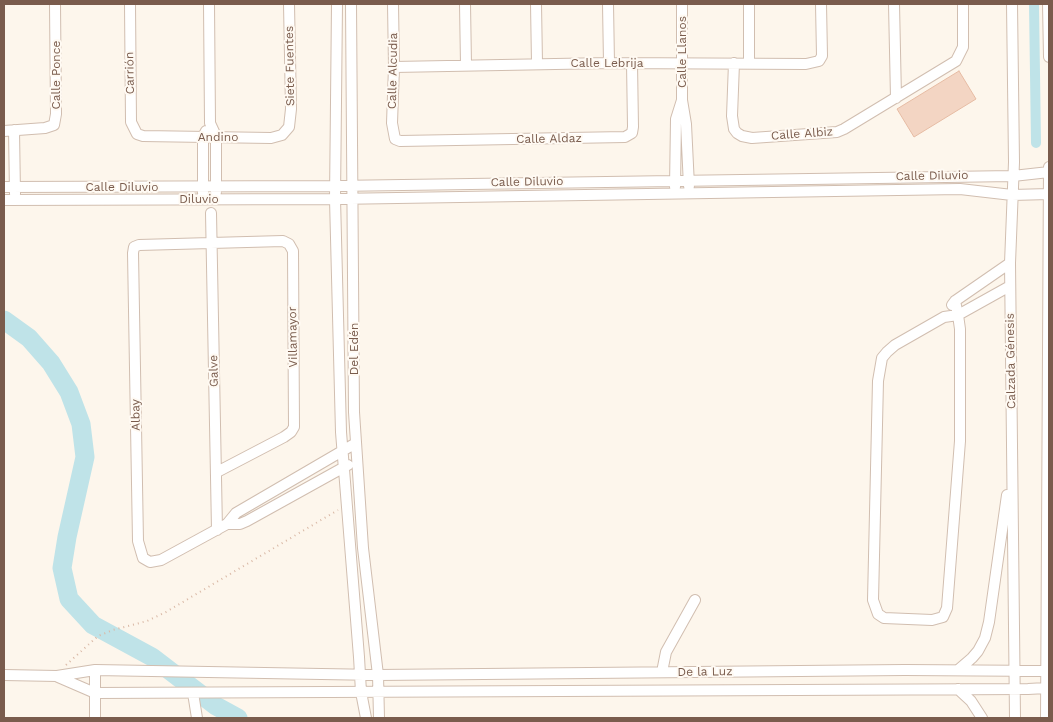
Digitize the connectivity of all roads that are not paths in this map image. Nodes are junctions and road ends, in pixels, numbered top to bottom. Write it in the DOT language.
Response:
graph roads {
  1 [pos="55,4"];
  2 [pos="130,4"];
  3 [pos="209,4"];
  4 [pos="289,4"];
  5 [pos="337,4"];
  6 [pos="352,4"];
  7 [pos="393,4"];
  8 [pos="465,4"];
  9 [pos="536,4"];
  10 [pos="608,4"];
  11 [pos="682,4"];
  12 [pos="749,4"];
  13 [pos="821,4"];
  14 [pos="894,4"];
  15 [pos="963,4"];
  16 [pos="1012,4"];
  17 [pos="1048,4"];
  18 [pos="1049,26"];
  19 [pos="1049,57"];
  20 [pos="609,62"];
  21 [pos="536,63"];
  22 [pos="632,63"];
  23 [pos="734,63"];
  24 [pos="750,63"];
  25 [pos="682,64"];
  26 [pos="466,65"];
  27 [pos="394,67"];
  28 [pos="896,98"];
  29 [pos="682,100"];
  30 [pos="210,123"];
  31 [pos="289,127"];
  32 [pos="9,131"];
  33 [pos="143,136"];
  34 [pos="216,136"];
  35 [pos="204,137"];
  36 [pos="395,139"];
  37 [pos="1049,170"];
  38 [pos="1013,176"];
  39 [pos="676,180"];
  40 [pos="689,180"];
  41 [pos="354,185"];
  42 [pos="203,186"];
  43 [pos="216,186"];
  44 [pos="335,186"];
  45 [pos="4,188"];
  46 [pos="15,188"];
  47 [pos="1049,194"];
  48 [pos="675,195"];
  49 [pos="689,195"];
  50 [pos="1012,195"];
  51 [pos="203,198"];
  52 [pos="216,198"];
  53 [pos="353,198"];
  54 [pos="335,199"];
  55 [pos="4,200"];
  56 [pos="16,200"];
  57 [pos="211,213"];
  58 [pos="208,243"];
  59 [pos="1010,262"];
  60 [pos="1010,286"];
  61 [pos="955,301"];
  62 [pos="958,315"];
  63 [pos="944,316"];
  64 [pos="356,443"];
  65 [pos="343,451"];
  66 [pos="357,460"];
  67 [pos="1012,466"];
  68 [pos="344,468"];
  69 [pos="217,472"];
  70 [pos="1049,486"];
  71 [pos="222,527"];
  72 [pos="695,600"];
  73 [pos="95,670"];
  74 [pos="958,670"];
  75 [pos="1015,671"];
  76 [pos="1048,671"];
  77 [pos="662,672"];
  78 [pos="4,675"];
  79 [pos="360,675"];
  80 [pos="378,675"];
  81 [pos="57,676"];
  82 [pos="1048,687"];
  83 [pos="1015,688"];
  84 [pos="958,689"];
  85 [pos="360,692"];
  86 [pos="379,692"];
  87 [pos="95,693"];
  88 [pos="193,693"];
  89 [pos="1048,708"];
  90 [pos="95,718"];
  91 [pos="197,718"];
  92 [pos="366,718"];
  93 [pos="379,718"];
  94 [pos="982,718"];
  95 [pos="1015,718"];
  96 [pos="1046,718"];
  1 -- 32 [label="street, Calle Ponce"];
  2 -- 33 [label="street, Carrión"];
  3 -- 30 [label="street"];
  4 -- 31 [label="street, Siete Fuentes"];
  5 -- 44 [label="street, Del Edén"];
  6 -- 41 [label="street, Del Edén"];
  7 -- 27 [label="street, Calle Alcudia"];
  8 -- 26 [label="street"];
  9 -- 21 [label="street"];
  10 -- 20 [label="street"];
  11 -- 25 [label="street, Calle Llanos"];
  12 -- 24 [label="street"];
  13 -- 24 [label="street, Calle Lebrija"];
  14 -- 28 [label="street"];
  15 -- 28 [label="street, Calle Albiz"];
  16 -- 38 [label="street, Calzada Génesis"];
  17 -- 18 [label="street"];
  18 -- 19 [label="street"];
  20 -- 21 [label="street, Calle Lebrija"];
  20 -- 22 [label="street, Calle Lebrija"];
  21 -- 26 [label="street, Calle Lebrija"];
  22 -- 25 [label="street, Calle Lebrija"];
  22 -- 36 [label="street, Calle Aldaz"];
  23 -- 24 [label="street, Calle Lebrija"];
  23 -- 25 [label="street, Calle Lebrija"];
  23 -- 28 [label="street, Calle Albiz"];
  25 -- 29 [label="street, Calle Llanos"];
  26 -- 27 [label="street, Calle Lebrija"];
  27 -- 36 [label="street, Calle Alcudia"];
  29 -- 39 [label="street"];
  29 -- 40 [label="street"];
  30 -- 34 [label="street"];
  30 -- 35 [label="street"];
  31 -- 34 [label="street, Andino"];
  32 -- 46 [label="street"];
  33 -- 35 [label="street, Andino"];
  34 -- 35 [label="street, Andino"];
  34 -- 43 [label="street"];
  35 -- 42 [label="street"];
  37 -- 38 [label="street, Calle Diluvio"];
  37 -- 47 [label="street"];
  38 -- 40 [label="street, Calle Diluvio"];
  38 -- 50 [label="street, Calzada Génesis"];
  39 -- 40 [label="street, Calle Diluvio"];
  39 -- 41 [label="street, Calle Diluvio"];
  39 -- 48 [label="street"];
  40 -- 49 [label="street"];
  41 -- 44 [label="street, Calle Diluvio"];
  41 -- 53 [label="street, Del Edén"];
  42 -- 43 [label="street, Calle Diluvio"];
  42 -- 46 [label="street, Calle Diluvio"];
  42 -- 51 [label="street"];
  43 -- 44 [label="street, Calle Diluvio"];
  43 -- 52 [label="street"];
  44 -- 54 [label="street, Del Edén"];
  45 -- 46 [label="street, Calle Diluvio"];
  46 -- 56 [label="street"];
  47 -- 50 [label="street"];
  47 -- 70 [label="street"];
  48 -- 49 [label="street, Diluvio"];
  48 -- 53 [label="street, Diluvio"];
  49 -- 50 [label="street, Diluvio"];
  50 -- 59 [label="street, Calzada Génesis"];
  51 -- 52 [label="street, Diluvio"];
  51 -- 56 [label="street, Diluvio"];
  52 -- 54 [label="street, Diluvio"];
  53 -- 54 [label="street, Diluvio"];
  53 -- 64 [label="street, Del Edén"];
  54 -- 65 [label="street, Del Edén"];
  55 -- 56 [label="street, Diluvio"];
  57 -- 58 [label="street, Galve"];
  58 -- 69 [label="street, Galve"];
  58 -- 69 [label="street, Villamayor"];
  58 -- 71 [label="street, Albay"];
  59 -- 60 [label="street, Calzada Génesis"];
  59 -- 61 [label="street"];
  60 -- 62 [label="street"];
  60 -- 67 [label="street, Calzada Génesis"];
  61 -- 62 [label="street"];
  61 -- 63 [label="street"];
  62 -- 63 [label="street"];
  62 -- 63 [label="street"];
  64 -- 65 [label="street, Albay"];
  64 -- 66 [label="street, Del Edén"];
  65 -- 68 [label="street, Del Edén"];
  65 -- 71 [label="street, Albay"];
  66 -- 68 [label="street, Albay"];
  66 -- 80 [label="street, Del Edén"];
  67 -- 74 [label="street"];
  67 -- 75 [label="street, Calzada Génesis"];
  68 -- 71 [label="street, Albay"];
  68 -- 79 [label="street, Del Edén"];
  69 -- 71 [label="street, Galve"];
  70 -- 76 [label="street"];
  72 -- 77 [label="street"];
  73 -- 79 [label="street, De la Luz"];
  73 -- 81 [label="street, De la Luz"];
  73 -- 87 [label="street"];
  74 -- 75 [label="street, De la Luz"];
  74 -- 77 [label="street, De la Luz"];
  75 -- 76 [label="street, De la Luz"];
  75 -- 83 [label="street, Calzada Génesis"];
  76 -- 82 [label="street"];
  77 -- 80 [label="street, De la Luz"];
  78 -- 81 [label="street"];
  79 -- 80 [label="street, De la Luz"];
  79 -- 85 [label="street, Del Edén"];
  80 -- 86 [label="street, Del Edén"];
  81 -- 87 [label="street"];
  82 -- 83 [label="street, De la Luz"];
  82 -- 89 [label="street"];
  83 -- 84 [label="street, De la Luz"];
  83 -- 95 [label="street, Calzada Génesis"];
  84 -- 86 [label="street, De la Luz"];
  84 -- 94 [label="street"];
  85 -- 86 [label="street, De la Luz"];
  85 -- 88 [label="street, De la Luz"];
  85 -- 92 [label="street, Del Edén"];
  86 -- 93 [label="street, Del Edén"];
  87 -- 88 [label="street, De la Luz"];
  87 -- 90 [label="street"];
  88 -- 91 [label="street"];
  89 -- 96 [label="street"];
}
